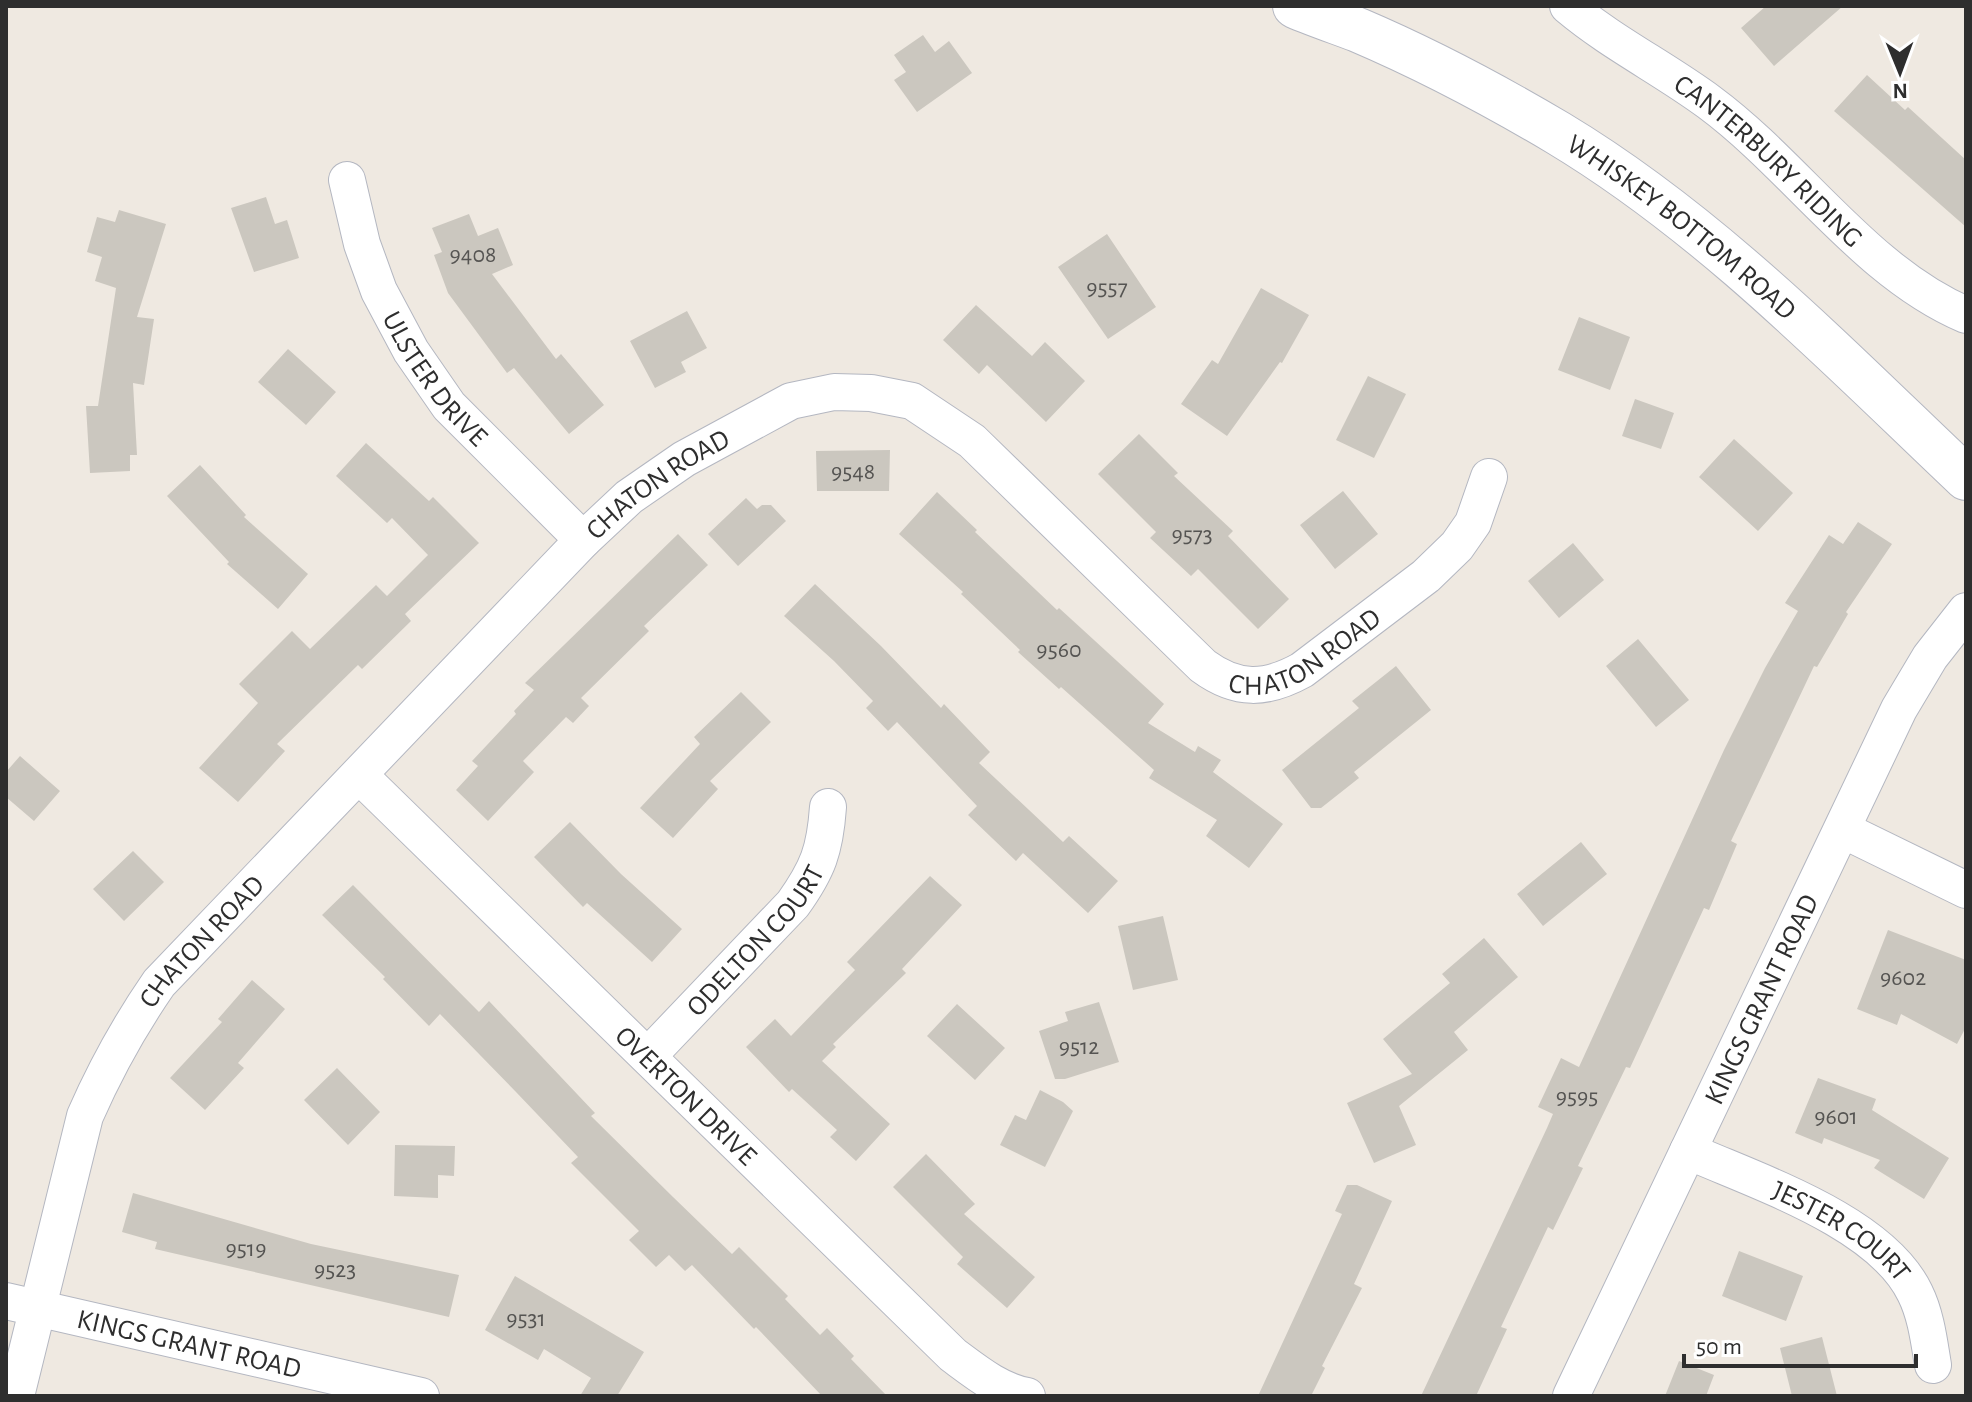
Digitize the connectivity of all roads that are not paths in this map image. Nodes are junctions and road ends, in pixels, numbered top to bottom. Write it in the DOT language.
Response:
graph roads {
  1 [pos="1295,6"];
  2 [pos="1568,6"];
  3 [pos="1346,18"];
  4 [pos="347,180"];
  5 [pos="1966,315"];
  6 [pos="1489,477"];
  7 [pos="1966,478"];
  8 [pos="583,540"];
  9 [pos="1966,611"];
  10 [pos="359,775"];
  11 [pos="828,807"];
  12 [pos="1843,830"];
  13 [pos="1966,890"];
  14 [pos="648,1056"];
  15 [pos="1688,1151"];
  16 [pos="21,1305"];
  17 [pos="1933,1365"];
  18 [pos="16,1396"];
  19 [pos="421,1396"];
  20 [pos="1027,1396"];
  21 [pos="1571,1396"];
  1 -- 3 [label="street, WHISKEY BOTTOM ROAD"];
  2 -- 5 [label="street, CANTERBURY RIDING"];
  3 -- 7 [label="street, WHISKEY BOTTOM ROAD"];
  4 -- 8 [label="street, ULSTER DRIVE"];
  6 -- 8 [label="street, CHATON ROAD"];
  8 -- 10 [label="street, CHATON ROAD"];
  9 -- 12 [label="street, KINGS GRANT ROAD"];
  10 -- 14 [label="street, OVERTON DRIVE"];
  10 -- 16 [label="street, CHATON ROAD"];
  11 -- 14 [label="street, ODELTON COURT"];
  12 -- 13 [label="street"];
  12 -- 15 [label="street, KINGS GRANT ROAD"];
  14 -- 20 [label="street, OVERTON DRIVE"];
  15 -- 17 [label="street, JESTER COURT"];
  15 -- 21 [label="street, KINGS GRANT ROAD"];
  16 -- 18 [label="street, CHATON ROAD"];
  16 -- 19 [label="street, KINGS GRANT ROAD"];
}
